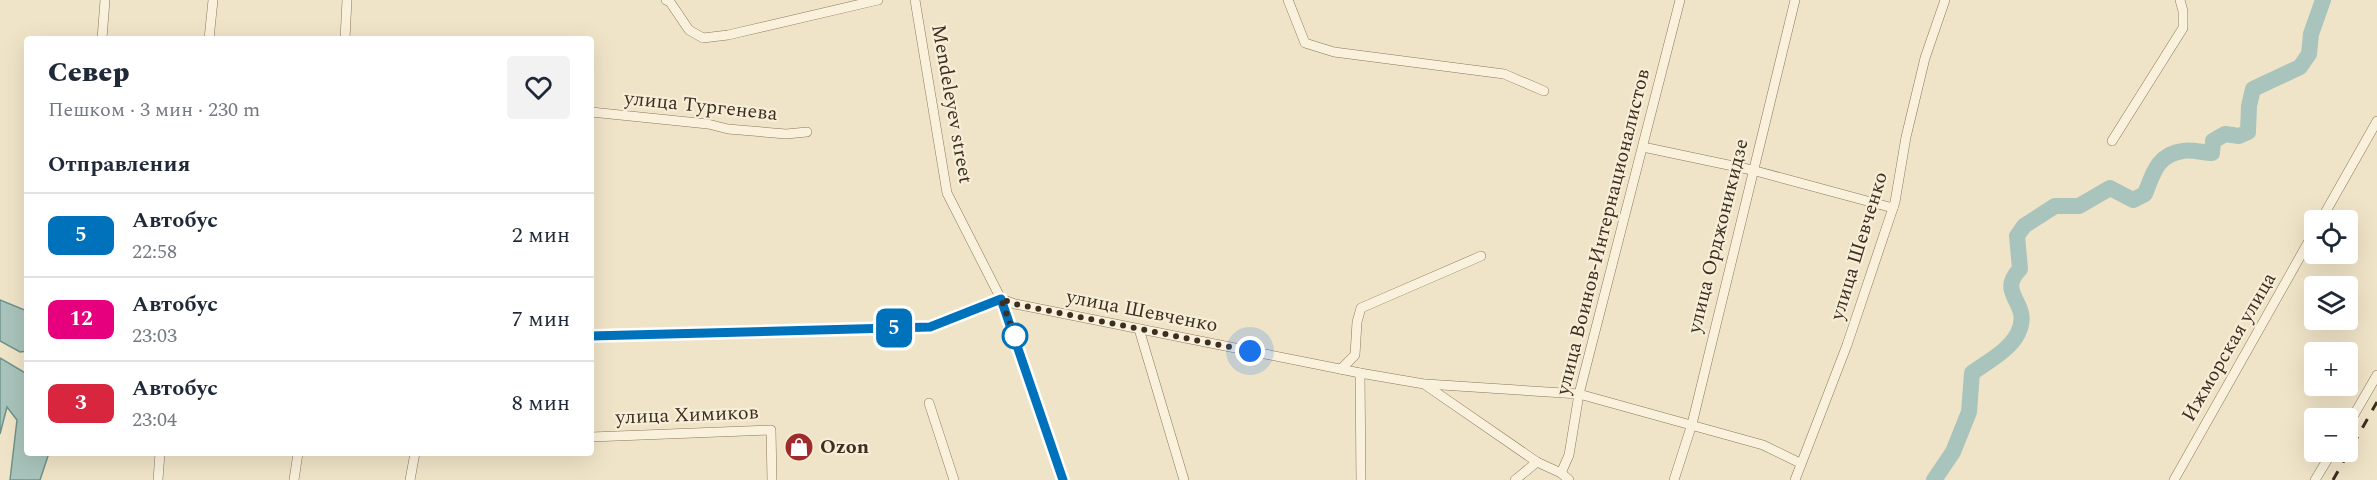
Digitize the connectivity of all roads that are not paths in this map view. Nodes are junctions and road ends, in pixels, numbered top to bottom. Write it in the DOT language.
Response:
graph roads {
  1 [pos="105,0"];
  2 [pos="213,0"];
  3 [pos="346,0"];
  4 [pos="666,0"];
  5 [pos="878,0"];
  6 [pos="915,0"];
  7 [pos="1288,0"];
  8 [pos="1680,0"];
  9 [pos="1795,0"];
  10 [pos="1945,0"];
  11 [pos="2180,0"];
  12 [pos="102,36"];
  13 [pos="209,36"];
  14 [pos="345,36"];
  15 [pos="1544,91"];
  16 [pos="594,112"];
  17 [pos="2377,121"];
  18 [pos="807,132"];
  19 [pos="2112,141"];
  20 [pos="1643,147"];
  21 [pos="1752,170"];
  22 [pos="1893,208"];
  23 [pos="2327,210"];
  24 [pos="2304,250"];
  25 [pos="1481,256"];
  26 [pos="1001,299"];
  27 [pos="1139,329"];
  28 [pos="594,336"];
  29 [pos="1341,369"];
  30 [pos="1360,373"];
  31 [pos="2377,375"];
  32 [pos="1424,384"];
  33 [pos="1579,394"];
  34 [pos="929,403"];
  35 [pos="2357,408"];
  36 [pos="1692,424"];
  37 [pos="594,437"];
  38 [pos="160,456"];
  39 [pos="298,456"];
  40 [pos="414,456"];
  41 [pos="1537,462"];
  42 [pos="2326,462"];
  43 [pos="1800,463"];
  44 [pos="1565,477"];
  45 [pos="158,480"];
  46 [pos="294,480"];
  47 [pos="410,480"];
  48 [pos="772,480"];
  49 [pos="954,480"];
  50 [pos="1063,480"];
  51 [pos="1184,480"];
  52 [pos="1361,480"];
  53 [pos="1515,480"];
  54 [pos="1674,480"];
  55 [pos="1795,480"];
  56 [pos="2174,480"];
  57 [pos="2315,480"];
  1 -- 12 [label="street"];
  2 -- 13 [label="street"];
  3 -- 14 [label="street"];
  4 -- 5 [label="street"];
  6 -- 26 [label="street, Mendeleyev street"];
  7 -- 15 [label="street"];
  8 -- 20 [label="street, улица Воинов-Интернационалистов"];
  9 -- 21 [label="street, улица Орджоникидзе"];
  10 -- 22 [label="street, улица Шевченко"];
  11 -- 19 [label="street"];
  16 -- 18 [label="street, улица Тургенева"];
  17 -- 23 [label="street"];
  20 -- 21 [label="street"];
  20 -- 33 [label="street, улица Воинов-Интернационалистов"];
  21 -- 22 [label="street"];
  21 -- 36 [label="street, улица Орджоникидзе"];
  22 -- 43 [label="street, улица Шевченко"];
  24 -- 56 [label="street, Ижморская улица"];
  25 -- 29 [label="street"];
  26 -- 27 [label="street, улица Шевченко"];
  26 -- 28 [label="street"];
  26 -- 50 [label="street, Mendeleyev street"];
  27 -- 29 [label="street, улица Шевченко"];
  27 -- 51 [label="street"];
  29 -- 30 [label="street, улица Шевченко"];
  30 -- 32 [label="street, улица Шевченко"];
  30 -- 52 [label="street"];
  31 -- 35 [label="street"];
  32 -- 33 [label="street"];
  32 -- 41 [label="street, улица Шевченко"];
  33 -- 36 [label="street"];
  33 -- 44 [label="street, улица Воинов-Интернационалистов"];
  34 -- 49 [label="street"];
  36 -- 43 [label="street"];
  36 -- 54 [label="street, улица Орджоникидзе"];
  37 -- 48 [label="street, улица Химиков"];
  38 -- 45 [label="street"];
  39 -- 46 [label="street"];
  40 -- 47 [label="street"];
  41 -- 44 [label="street, улица Шевченко"];
  41 -- 53 [label="street"];
  42 -- 57 [label="street"];
  43 -- 55 [label="street, улица Шевченко"];
}
